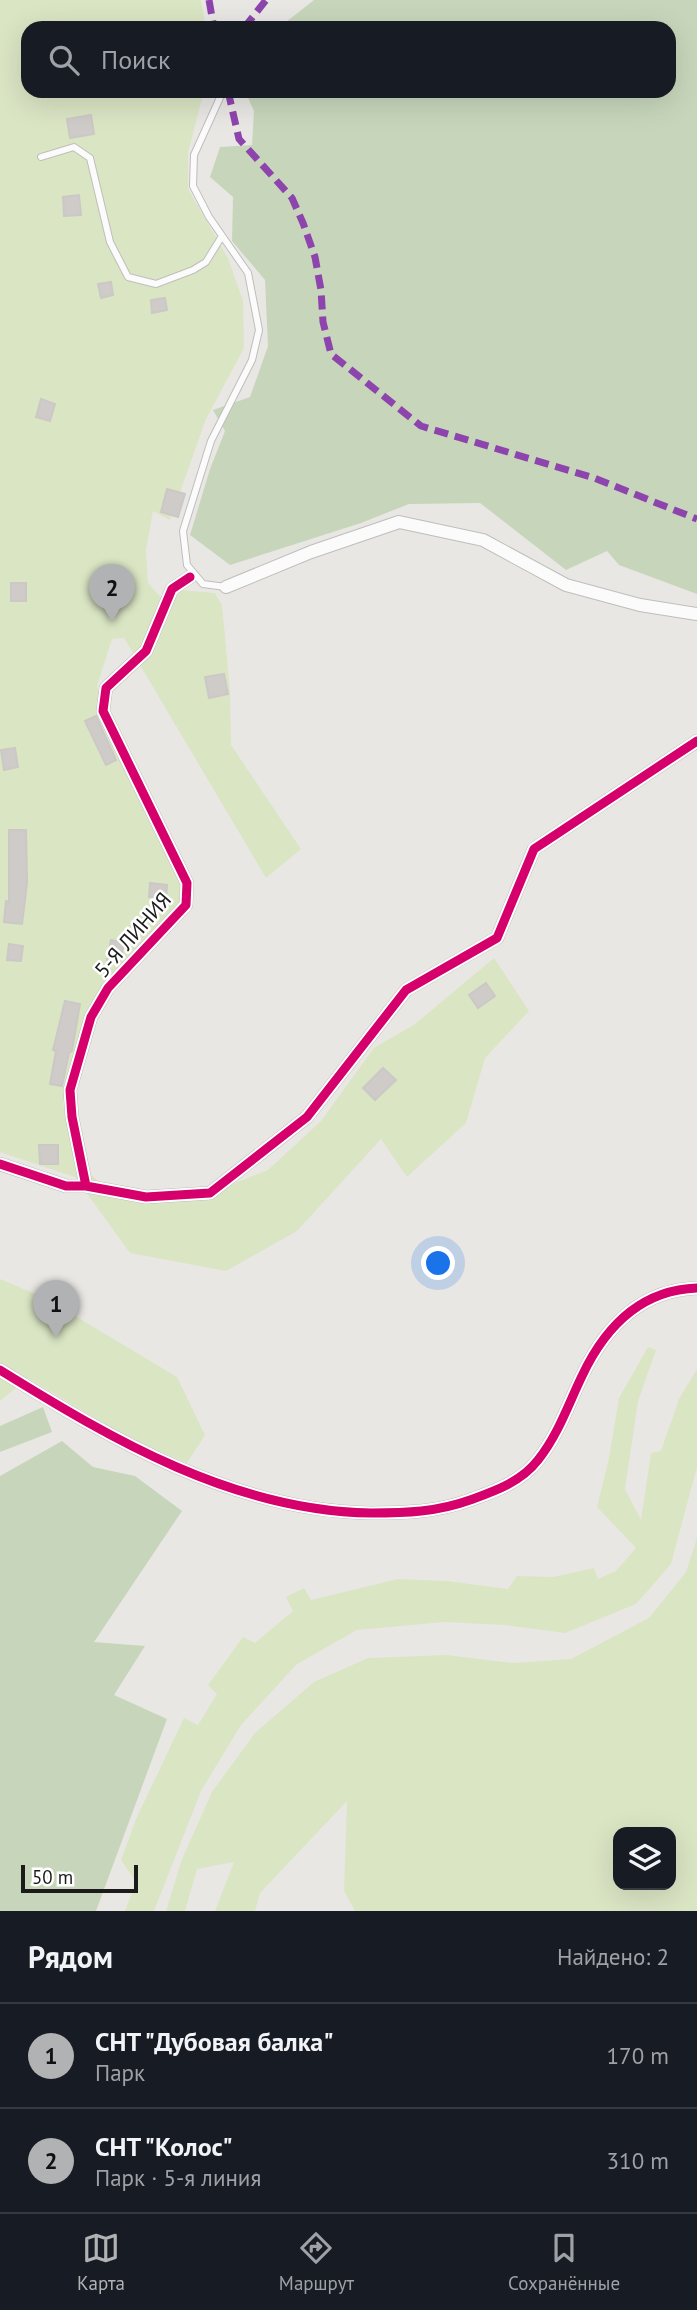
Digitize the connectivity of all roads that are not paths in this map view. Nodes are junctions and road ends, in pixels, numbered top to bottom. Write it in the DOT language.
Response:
graph roads {
  1 [pos="220,98"];
  2 [pos="41,157"];
  3 [pos="222,236"];
  4 [pos="190,577"];
  5 [pos="226,587"];
  6 [pos="697,614"];
  7 [pos="697,741"];
  8 [pos="0,1164"];
  9 [pos="86,1186"];
  10 [pos="697,1288"];
  11 [pos="0,1370"];
  1 -- 3 [label="lane"];
  2 -- 3 [label="lane"];
  3 -- 5 [label="lane"];
  4 -- 9 [label="street, 5-Я ЛИНИЯ"];
  5 -- 6 [label="street"];
  7 -- 9 [label="street"];
  8 -- 9 [label="street"];
  10 -- 11 [label="street"];
}
